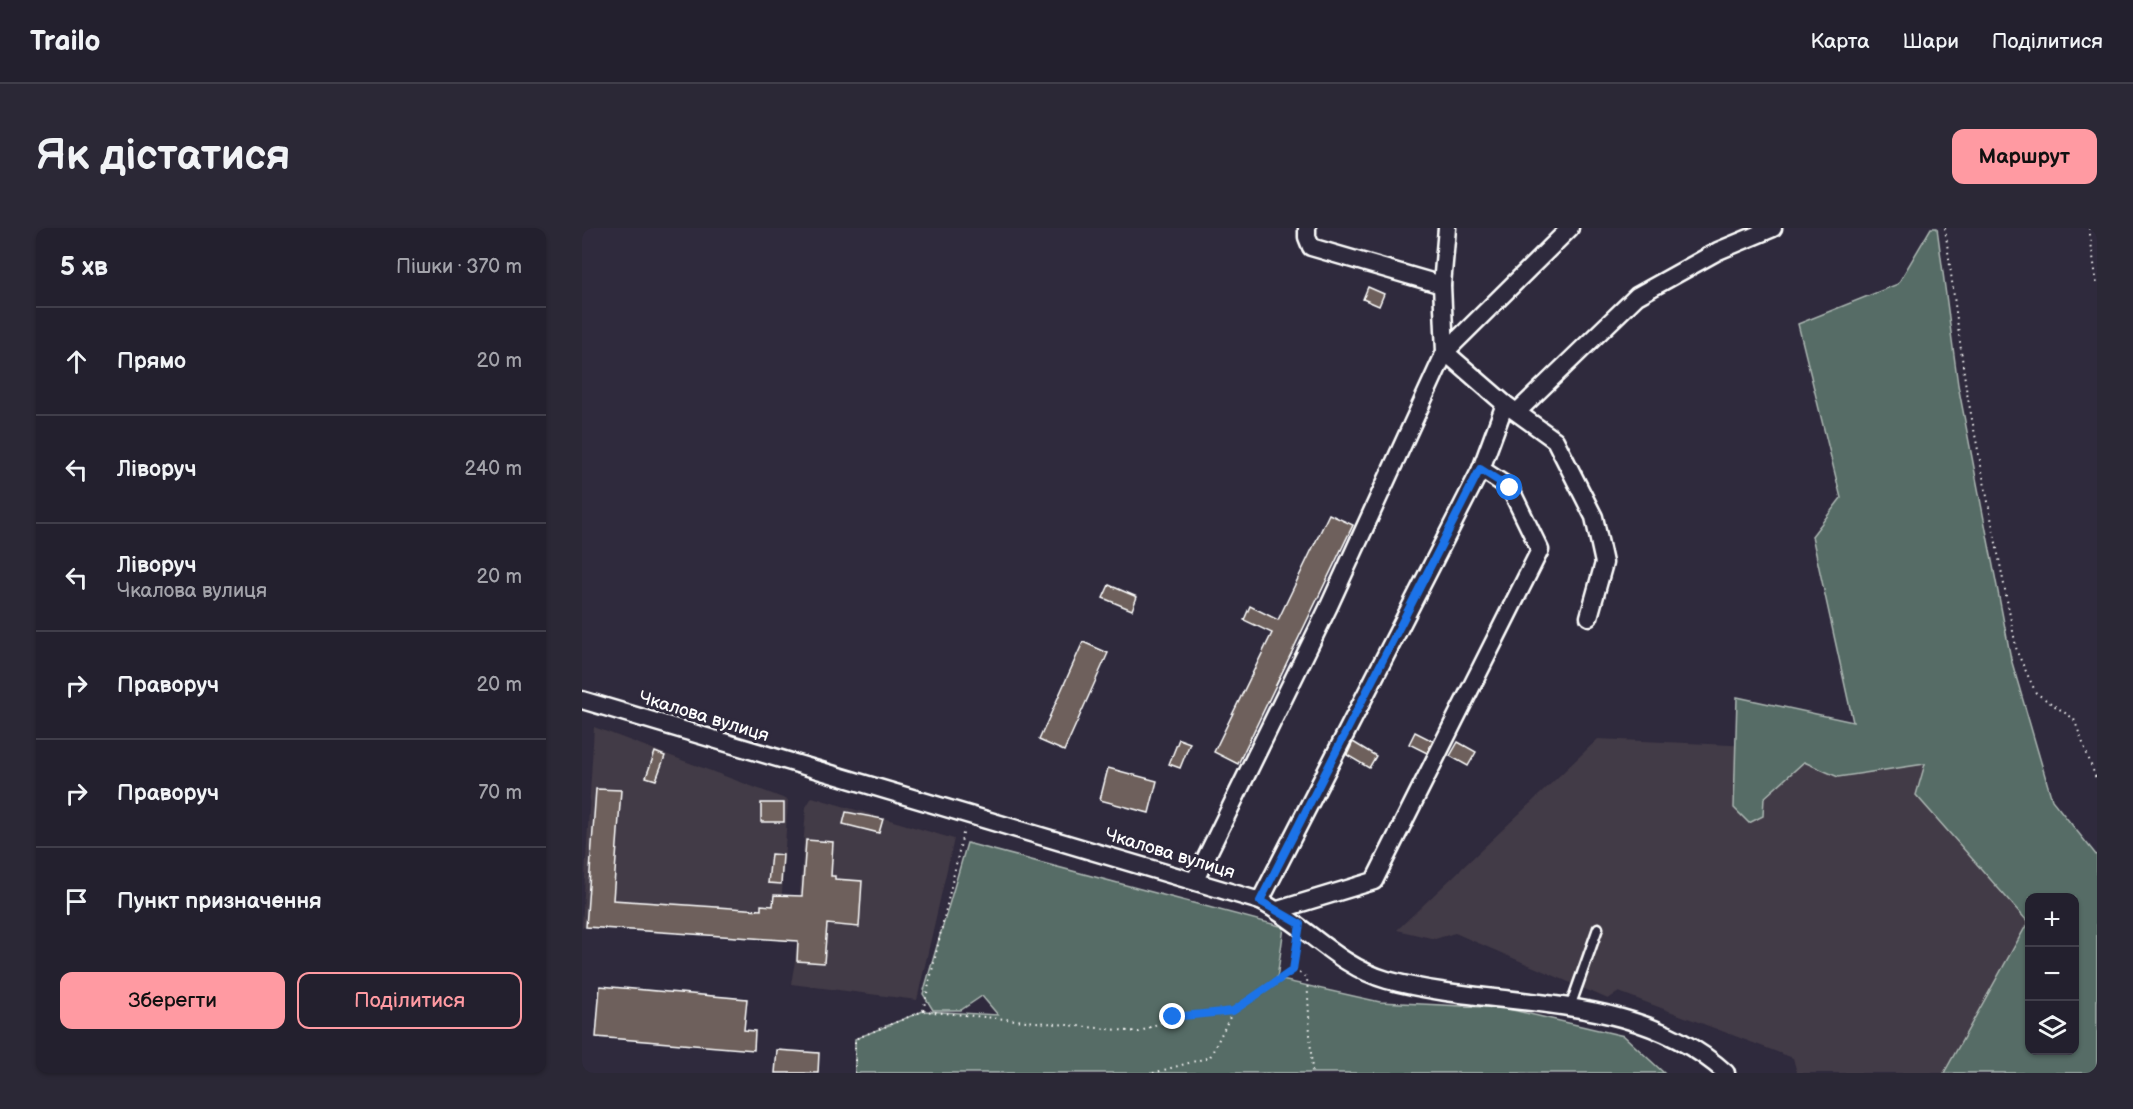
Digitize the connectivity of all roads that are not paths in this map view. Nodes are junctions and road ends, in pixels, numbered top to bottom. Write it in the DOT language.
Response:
graph roads {
  1 [pos="1307,228"];
  2 [pos="1447,228"];
  3 [pos="1570,228"];
  4 [pos="1773,228"];
  5 [pos="1442,285"];
  6 [pos="1445,352"];
  7 [pos="1511,408"];
  8 [pos="1480,469"];
  9 [pos="1589,617"];
  10 [pos="582,700"];
  11 [pos="1196,880"];
  12 [pos="1260,901"];
  13 [pos="1278,910"];
  14 [pos="1598,928"];
  15 [pos="1570,1006"];
  16 [pos="1726,1073"];
  1 -- 5 [label="street"];
  2 -- 5 [label="street"];
  3 -- 6 [label="street"];
  4 -- 7 [label="street"];
  5 -- 6 [label="street"];
  6 -- 7 [label="street"];
  6 -- 11 [label="street"];
  7 -- 8 [label="street"];
  7 -- 9 [label="street"];
  8 -- 12 [label="street"];
  8 -- 13 [label="street"];
  10 -- 11 [label="street, Чкалова вулиця"];
  11 -- 12 [label="street, Чкалова вулиця"];
  12 -- 13 [label="street, Чкалова вулиця"];
  13 -- 15 [label="street, Чкалова вулиця"];
  14 -- 15 [label="lane"];
  15 -- 16 [label="street, Чкалова вулиця"];
}
